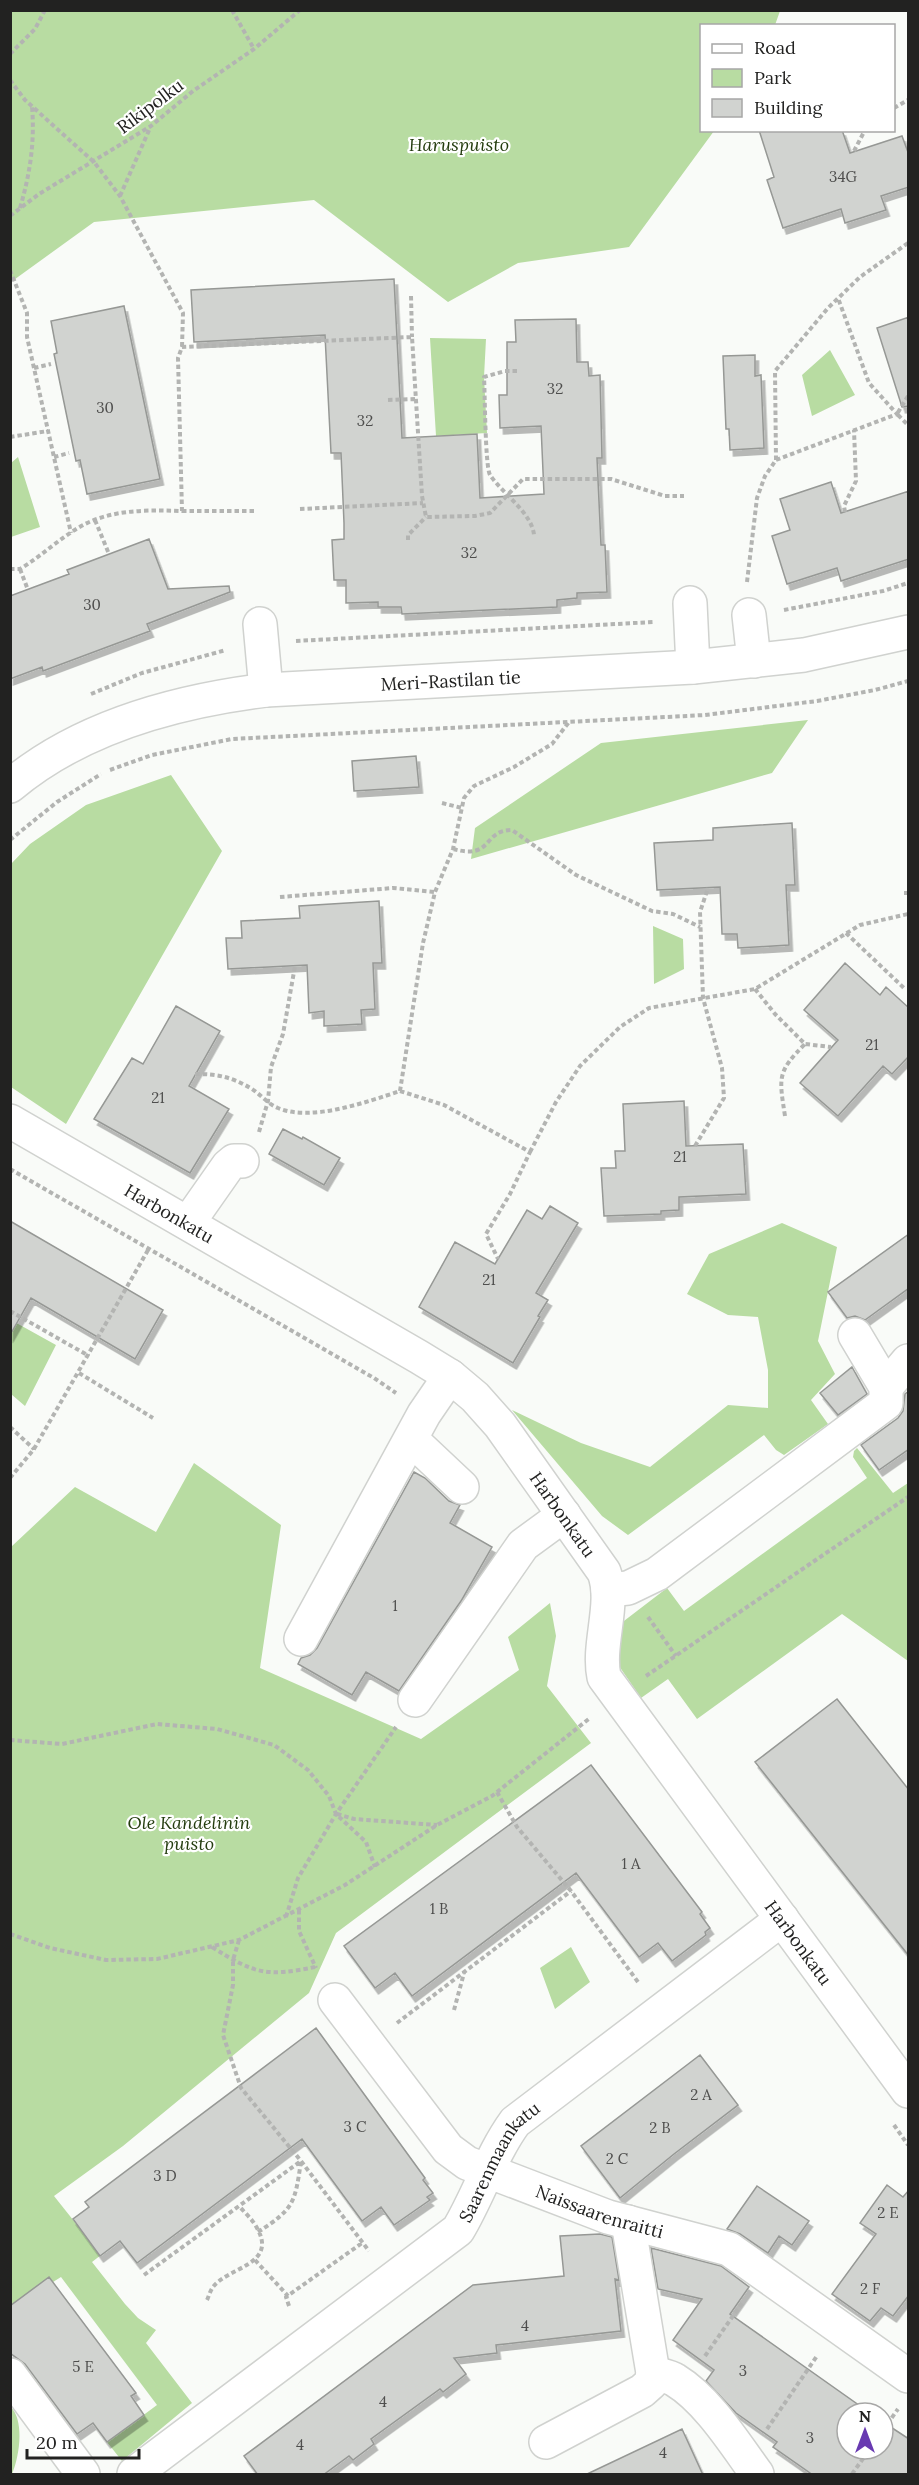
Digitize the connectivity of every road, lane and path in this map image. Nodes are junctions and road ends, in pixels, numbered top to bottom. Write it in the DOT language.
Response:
graph roads {
  1 [pos="45,10"];
  2 [pos="232,10"];
  3 [pos="300,10"];
  4 [pos="254,49"];
  5 [pos="10,54"];
  6 [pos="10,80"];
  7 [pos="909,100"];
  8 [pos="32,105"];
  9 [pos="895,107"];
  10 [pos="151,126"];
  11 [pos="864,132"];
  12 [pos="854,152"];
  13 [pos="94,162"];
  14 [pos="120,196"];
  15 [pos="20,209"];
  16 [pos="10,216"];
  17 [pos="909,243"];
  18 [pos="10,270"];
  19 [pos="10,288"];
  20 [pos="18,290"];
  21 [pos="411,296"];
  22 [pos="838,298"];
  23 [pos="412,337"];
  24 [pos="182,347"];
  25 [pos="51,364"];
  26 [pos="34,368"];
  27 [pos="517,372"];
  28 [pos="909,396"];
  29 [pos="415,399"];
  30 [pos="388,400"];
  31 [pos="897,414"];
  32 [pos="909,425"];
  33 [pos="854,430"];
  34 [pos="48,431"];
  35 [pos="10,437"];
  36 [pos="69,453"];
  37 [pos="54,457"];
  38 [pos="776,460"];
  39 [pos="508,494"];
  40 [pos="684,496"];
  41 [pos="423,503"];
  42 [pos="300,509"];
  43 [pos="254,511"];
  44 [pos="182,512"];
  45 [pos="845,512"];
  46 [pos="426,517"];
  47 [pos="95,520"];
  48 [pos="71,533"];
  49 [pos="534,535"];
  50 [pos="408,540"];
  51 [pos="109,554"];
  52 [pos="10,569"];
  53 [pos="20,569"];
  54 [pos="909,583"];
  55 [pos="28,590"];
  56 [pos="690,612"];
  57 [pos="749,615"];
  58 [pos="909,632"];
  59 [pos="260,634"];
  60 [pos="753,661"];
  61 [pos="693,667"];
  62 [pos="909,681"];
  63 [pos="266,690"];
  64 [pos="87,696"];
  65 [pos="569,721"];
  66 [pos="10,786"];
  67 [pos="442,803"];
  68 [pos="462,808"];
  69 [pos="10,840"];
  70 [pos="453,849"];
  71 [pos="708,888"];
  72 [pos="435,892"];
  73 [pos="280,897"];
  74 [pos="909,914"];
  75 [pos="700,927"];
  76 [pos="846,933"];
  77 [pos="295,966"];
  78 [pos="755,989"];
  79 [pos="905,989"];
  80 [pos="703,998"];
  81 [pos="805,1044"];
  82 [pos="831,1047"];
  83 [pos="195,1074"];
  84 [pos="399,1091"];
  85 [pos="268,1101"];
  86 [pos="785,1116"];
  87 [pos="10,1121"];
  88 [pos="694,1146"];
  89 [pos="530,1152"];
  90 [pos="242,1161"];
  91 [pos="10,1169"];
  92 [pos="188,1223"];
  93 [pos="148,1250"];
  94 [pos="498,1258"];
  95 [pos="10,1311"];
  96 [pos="855,1335"];
  97 [pos="88,1356"];
  98 [pos="909,1361"];
  99 [pos="79,1373"];
  100 [pos="450,1376"];
  101 [pos="886,1387"];
  102 [pos="153,1418"];
  103 [pos="417,1426"];
  104 [pos="10,1427"];
  105 [pos="34,1449"];
  106 [pos="10,1478"];
  107 [pos="462,1487"];
  108 [pos="909,1497"];
  109 [pos="564,1515"];
  110 [pos="618,1589"];
  111 [pos="301,1639"];
  112 [pos="676,1656"];
  113 [pos="638,1681"];
  114 [pos="415,1700"];
  115 [pos="585,1710"];
  116 [pos="10,1740"];
  117 [pos="497,1792"];
  118 [pos="336,1814"];
  119 [pos="438,1825"];
  120 [pos="375,1867"];
  121 [pos="572,1892"];
  122 [pos="299,1910"];
  123 [pos="285,1917"];
  124 [pos="782,1919"];
  125 [pos="10,1934"];
  126 [pos="239,1940"];
  127 [pos="212,1946"];
  128 [pos="234,1960"];
  129 [pos="315,1966"];
  130 [pos="465,1972"];
  131 [pos="335,2000"];
  132 [pos="454,2010"];
  133 [pos="660,2012"];
  134 [pos="369,2045"];
  135 [pos="909,2091"];
  136 [pos="301,2161"];
  137 [pos="488,2171"];
  138 [pos="239,2206"];
  139 [pos="628,2222"];
  140 [pos="258,2232"];
  141 [pos="362,2243"];
  142 [pos="255,2260"];
  143 [pos="144,2275"];
  144 [pos="390,2281"];
  145 [pos="288,2296"];
  146 [pos="207,2300"];
  147 [pos="289,2306"];
  148 [pos="725,2328"];
  149 [pos="814,2360"];
  150 [pos="700,2363"];
  151 [pos="653,2373"];
  152 [pos="10,2375"];
  153 [pos="909,2376"];
  154 [pos="768,2427"];
  155 [pos="546,2442"];
  156 [pos="862,2461"];
  157 [pos="83,2475"];
  158 [pos="134,2475"];
  159 [pos="757,2475"];
  160 [pos="852,2475"];
  1 -- 5 [label="path"];
  2 -- 4 [label="path"];
  3 -- 4 [label="path, Rikipolku"];
  4 -- 10 [label="path, Rikipolku"];
  6 -- 8 [label="path"];
  7 -- 9 [label="path"];
  8 -- 13 [label="path"];
  8 -- 15 [label="path"];
  10 -- 13 [label="path, Rikipolku"];
  10 -- 14 [label="path"];
  11 -- 12 [label="path"];
  13 -- 14 [label="path"];
  13 -- 15 [label="path, Rikipolku"];
  14 -- 24 [label="path"];
  15 -- 16 [label="path, Rikipolku"];
  17 -- 22 [label="path"];
  18 -- 20 [label="path"];
  19 -- 20 [label="path"];
  20 -- 26 [label="path"];
  21 -- 23 [label="path"];
  22 -- 31 [label="path"];
  22 -- 38 [label="path"];
  23 -- 24 [label="path"];
  23 -- 29 [label="path"];
  24 -- 44 [label="path"];
  25 -- 26 [label="path"];
  26 -- 34 [label="path"];
  27 -- 39 [label="path"];
  28 -- 31 [label="path"];
  29 -- 30 [label="path"];
  29 -- 41 [label="path"];
  31 -- 32 [label="path"];
  31 -- 33 [label="path"];
  33 -- 38 [label="path"];
  33 -- 45 [label="path"];
  34 -- 35 [label="path"];
  34 -- 37 [label="path"];
  36 -- 37 [label="path"];
  37 -- 48 [label="path"];
  38 -- 57 [label="path"];
  39 -- 40 [label="path"];
  39 -- 46 [label="path"];
  39 -- 49 [label="path"];
  41 -- 42 [label="path"];
  41 -- 46 [label="path"];
  43 -- 44 [label="path"];
  44 -- 47 [label="path"];
  46 -- 50 [label="path"];
  47 -- 48 [label="path"];
  47 -- 51 [label="path"];
  48 -- 53 [label="path"];
  52 -- 53 [label="path"];
  53 -- 55 [label="path"];
  54 -- 57 [label="path"];
  56 -- 59 [label="path"];
  56 -- 61 [label="street"];
  57 -- 60 [label="street"];
  58 -- 60 [label="street, Meri-Rastilan tie"];
  59 -- 63 [label="street"];
  59 -- 64 [label="path"];
  60 -- 61 [label="street, Meri-Rastilan tie"];
  61 -- 63 [label="street, Meri-Rastilan tie"];
  62 -- 65 [label="path"];
  63 -- 66 [label="street, Meri-Rastilan tie"];
  65 -- 68 [label="path"];
  65 -- 69 [label="path"];
  67 -- 68 [label="path"];
  68 -- 70 [label="path"];
  70 -- 72 [label="path"];
  70 -- 75 [label="path"];
  71 -- 75 [label="path"];
  72 -- 73 [label="path"];
  72 -- 84 [label="path"];
  74 -- 76 [label="path"];
  75 -- 80 [label="path"];
  76 -- 78 [label="path"];
  76 -- 79 [label="path"];
  77 -- 85 [label="path"];
  78 -- 80 [label="path"];
  78 -- 81 [label="path"];
  80 -- 88 [label="path"];
  80 -- 89 [label="path"];
  81 -- 82 [label="path"];
  81 -- 86 [label="path"];
  83 -- 85 [label="path"];
  84 -- 85 [label="path"];
  84 -- 89 [label="path"];
  85 -- 90 [label="path"];
  87 -- 92 [label="street, Harbonkatu"];
  89 -- 94 [label="path"];
  90 -- 92 [label="street"];
  91 -- 93 [label="path"];
  92 -- 100 [label="street, Harbonkatu"];
  93 -- 97 [label="path"];
  93 -- 103 [label="path"];
  95 -- 97 [label="path"];
  96 -- 101 [label="street"];
  97 -- 99 [label="path"];
  98 -- 101 [label="street"];
  99 -- 102 [label="path"];
  99 -- 105 [label="path"];
  100 -- 103 [label="street"];
  100 -- 109 [label="street, Harbonkatu"];
  101 -- 110 [label="street"];
  103 -- 107 [label="street"];
  103 -- 111 [label="street"];
  104 -- 105 [label="path"];
  105 -- 106 [label="path"];
  108 -- 112 [label="path"];
  109 -- 110 [label="street, Harbonkatu"];
  109 -- 114 [label="street"];
  110 -- 112 [label="path"];
  110 -- 124 [label="street, Harbonkatu"];
  112 -- 113 [label="path"];
  114 -- 118 [label="path"];
  115 -- 117 [label="path"];
  116 -- 118 [label="path"];
  117 -- 119 [label="path"];
  117 -- 121 [label="path"];
  118 -- 119 [label="path"];
  118 -- 120 [label="path"];
  118 -- 123 [label="path"];
  119 -- 120 [label="path"];
  120 -- 122 [label="path"];
  121 -- 130 [label="path"];
  121 -- 133 [label="path"];
  122 -- 123 [label="path"];
  122 -- 129 [label="path"];
  123 -- 126 [label="path"];
  124 -- 133 [label="street, Saarenmaankatu"];
  124 -- 135 [label="street, Harbonkatu"];
  125 -- 127 [label="path"];
  126 -- 127 [label="path"];
  126 -- 128 [label="path"];
  127 -- 128 [label="path"];
  128 -- 129 [label="path"];
  128 -- 136 [label="path"];
  129 -- 131 [label="path"];
  130 -- 132 [label="path"];
  130 -- 134 [label="path"];
  131 -- 134 [label="street, Naissaarenraitti"];
  133 -- 137 [label="street, Saarenmaankatu"];
  134 -- 137 [label="street, Naissaarenraitti"];
  136 -- 138 [label="path"];
  136 -- 140 [label="path"];
  136 -- 141 [label="path"];
  137 -- 139 [label="street, Naissaarenraitti"];
  137 -- 144 [label="street, Saarenmaankatu"];
  138 -- 140 [label="path"];
  138 -- 143 [label="path"];
  139 -- 151 [label="street"];
  139 -- 153 [label="street, Naissaarenraitti"];
  140 -- 142 [label="path"];
  141 -- 144 [label="path"];
  141 -- 145 [label="path"];
  142 -- 145 [label="path"];
  142 -- 146 [label="path"];
  144 -- 158 [label="street, Saarenmaankatu"];
  145 -- 147 [label="path"];
  148 -- 150 [label="path"];
  149 -- 154 [label="path"];
  151 -- 155 [label="street"];
  151 -- 159 [label="street"];
  152 -- 157 [label="street"];
  156 -- 160 [label="path"];
}
